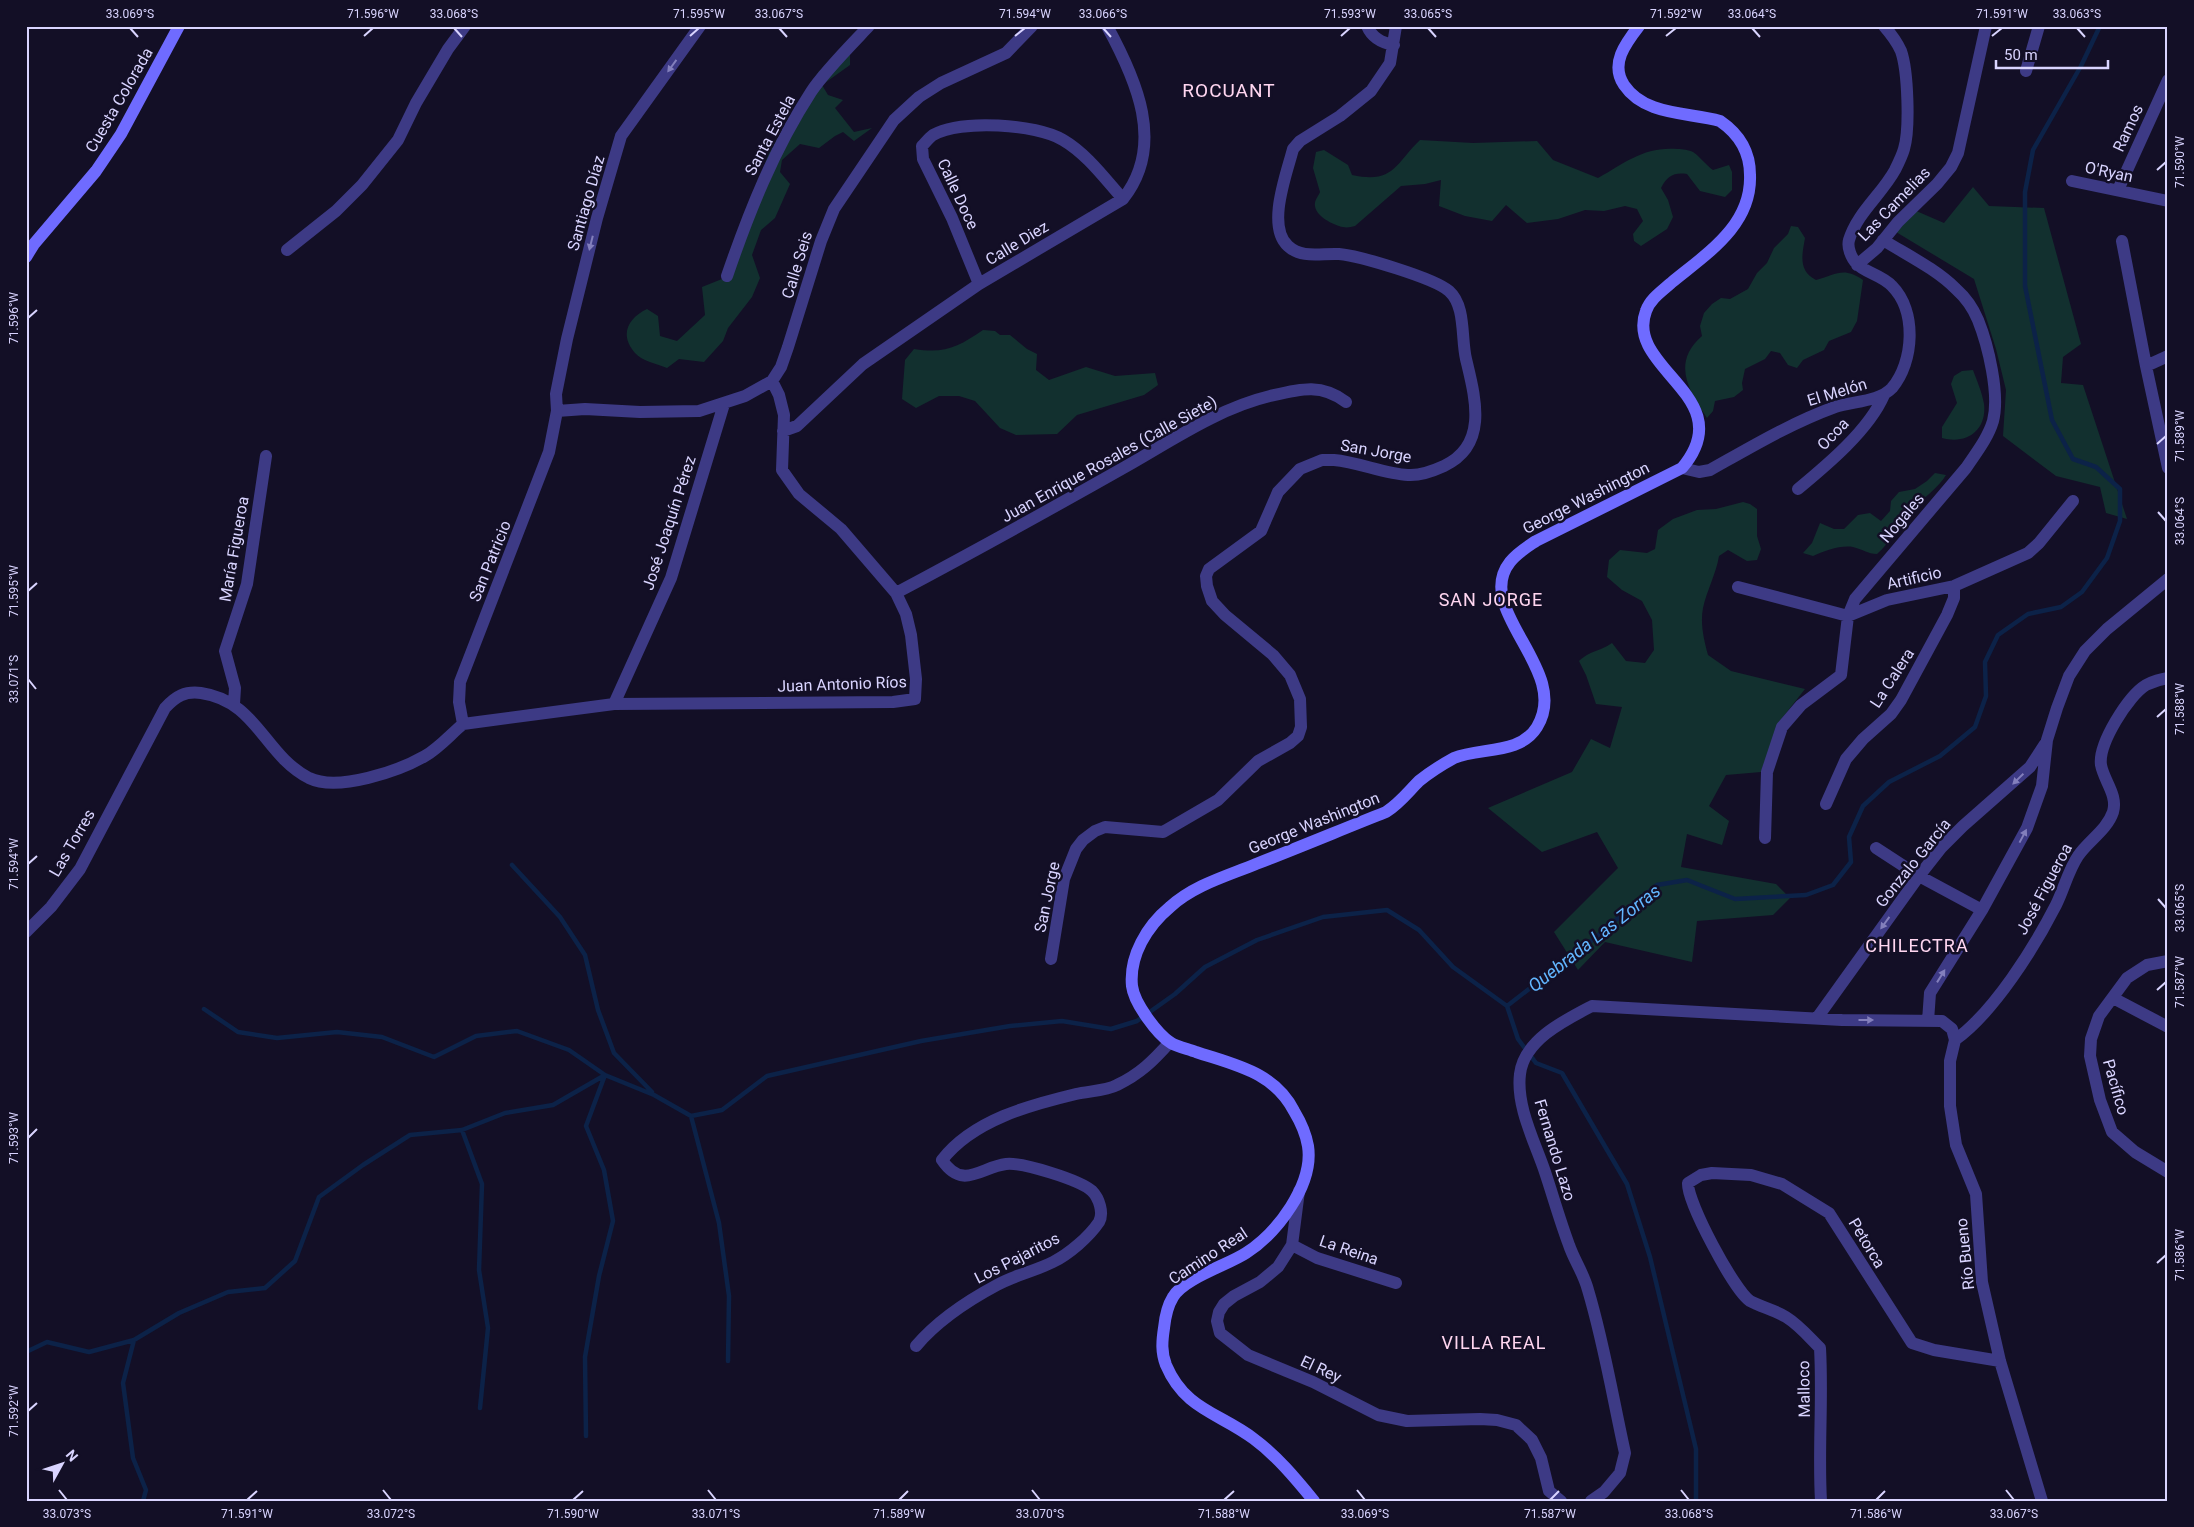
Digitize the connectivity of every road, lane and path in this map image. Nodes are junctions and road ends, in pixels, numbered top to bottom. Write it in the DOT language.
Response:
graph roads {
  1 [pos="179,26"];
  2 [pos="465,26"];
  3 [pos="700,26"];
  4 [pos="869,26"];
  5 [pos="1032,26"];
  6 [pos="1107,26"];
  7 [pos="1367,26"];
  8 [pos="1396,26"];
  9 [pos="1639,26"];
  10 [pos="1884,26"];
  11 [pos="1986,26"];
  12 [pos="2039,26"];
  13 [pos="1394,45"];
  14 [pos="2026,71"];
  15 [pos="2168,80"];
  16 [pos="2072,181"];
  17 [pos="2118,190"];
  18 [pos="1124,199"];
  19 [pos="2168,201"];
  20 [pos="1883,240"];
  21 [pos="2122,241"];
  22 [pos="287,250"];
  23 [pos="26,257"];
  24 [pos="1857,264"];
  25 [pos="727,276"];
  26 [pos="979,284"];
  27 [pos="2168,356"];
  28 [pos="2146,366"];
  29 [pos="772,380"];
  30 [pos="1884,395"];
  31 [pos="1346,402"];
  32 [pos="724,404"];
  33 [pos="557,411"];
  34 [pos="783,431"];
  35 [pos="266,456"];
  36 [pos="1682,468"];
  37 [pos="2168,468"];
  38 [pos="1798,489"];
  39 [pos="2073,501"];
  40 [pos="2168,579"];
  41 [pos="1954,586"];
  42 [pos="1738,587"];
  43 [pos="896,593"];
  44 [pos="1848,616"];
  45 [pos="2168,678"];
  46 [pos="234,704"];
  47 [pos="614,704"];
  48 [pos="463,724"];
  49 [pos="2047,740"];
  50 [pos="1826,804"];
  51 [pos="1765,838"];
  52 [pos="1876,848"];
  53 [pos="1919,876"];
  54 [pos="1982,910"];
  55 [pos="26,932"];
  56 [pos="1051,959"];
  57 [pos="2168,960"];
  58 [pos="2113,998"];
  59 [pos="1817,1018"];
  60 [pos="1928,1021"];
  61 [pos="2168,1027"];
  62 [pos="1955,1040"];
  63 [pos="1170,1042"];
  64 [pos="2168,1172"];
  65 [pos="1688,1183"];
  66 [pos="1300,1190"];
  67 [pos="1292,1245"];
  68 [pos="1396,1283"];
  69 [pos="916,1346"];
  70 [pos="2000,1361"];
  71 [pos="1314,1501"];
  72 [pos="1561,1501"];
  73 [pos="1591,1501"];
  74 [pos="1821,1501"];
  75 [pos="2042,1501"];
  1 -- 23 [label="street, Cuesta Colorada"];
  2 -- 22 [label="street"];
  3 -- 33 [label="street, Santiago Díaz, one-way"];
  4 -- 25 [label="street, Santa Estela"];
  5 -- 29 [label="street, Calle Seis"];
  6 -- 18 [label="street"];
  7 -- 13 [label="street"];
  8 -- 13 [label="street, San Jorge"];
  9 -- 36 [label="street, George Washington"];
  10 -- 24 [label="street, Las Camelias"];
  11 -- 20 [label="street, Las Camelias"];
  12 -- 14 [label="street"];
  13 -- 56 [label="street, San Jorge"];
  15 -- 17 [label="street, Ramos"];
  16 -- 17 [label="street, O'Ryan"];
  17 -- 19 [label="street, O'Ryan"];
  18 -- 26 [label="street, Calle Diez"];
  18 -- 26 [label="street, Calle Doce"];
  20 -- 24 [label="street, Las Camelias"];
  20 -- 44 [label="street, Nogales"];
  21 -- 28 [label="street"];
  24 -- 30 [label="street, El Melón"];
  26 -- 34 [label="street, Calle Diez"];
  27 -- 28 [label="street"];
  28 -- 37 [label="street"];
  29 -- 32 [label="street"];
  29 -- 34 [label="street, Juan Antonio Ríos"];
  30 -- 36 [label="street, El Melón"];
  30 -- 38 [label="street, Ocoa"];
  31 -- 43 [label="street, Juan Enrique Rosales (Calle Siete)"];
  32 -- 33 [label="street"];
  32 -- 47 [label="street, José Joaquín Pérez"];
  33 -- 48 [label="street, San Patricio"];
  34 -- 43 [label="street, Juan Antonio Ríos"];
  35 -- 46 [label="street, María Figueroa"];
  36 -- 63 [label="street, George Washington"];
  39 -- 41 [label="street, Artificio"];
  40 -- 49 [label="street"];
  41 -- 44 [label="street, Artificio"];
  41 -- 50 [label="street, La Calera"];
  42 -- 44 [label="street"];
  43 -- 47 [label="street, Juan Antonio Ríos"];
  44 -- 51 [label="street, Nogales"];
  45 -- 62 [label="street, José Figueroa"];
  46 -- 48 [label="street"];
  46 -- 55 [label="street, Las Torres"];
  47 -- 48 [label="street, Juan Antonio Ríos"];
  49 -- 53 [label="street, Gonzalo García, one-way"];
  54 -- 49 [label="street, one-way"];
  52 -- 53 [label="street"];
  53 -- 54 [label="street"];
  53 -- 59 [label="street, Gonzalo García, one-way"];
  60 -- 54 [label="street, one-way"];
  57 -- 58 [label="street, Pacífico"];
  58 -- 61 [label="street"];
  58 -- 64 [label="street, Pacífico"];
  59 -- 60 [label="street, Fernando Lazo, one-way"];
  59 -- 73 [label="street, Fernando Lazo"];
  60 -- 62 [label="street"];
  62 -- 70 [label="street, Río Bueno"];
  63 -- 66 [label="street, George Washington"];
  63 -- 69 [label="street, Los Pajaritos"];
  65 -- 70 [label="street, Petorca"];
  65 -- 74 [label="street, Malloco"];
  66 -- 67 [label="street, El Rey"];
  66 -- 71 [label="street, Camino Real"];
  67 -- 68 [label="street, La Reina"];
  67 -- 72 [label="street, El Rey"];
  70 -- 75 [label="street, Río Bueno"];
}
